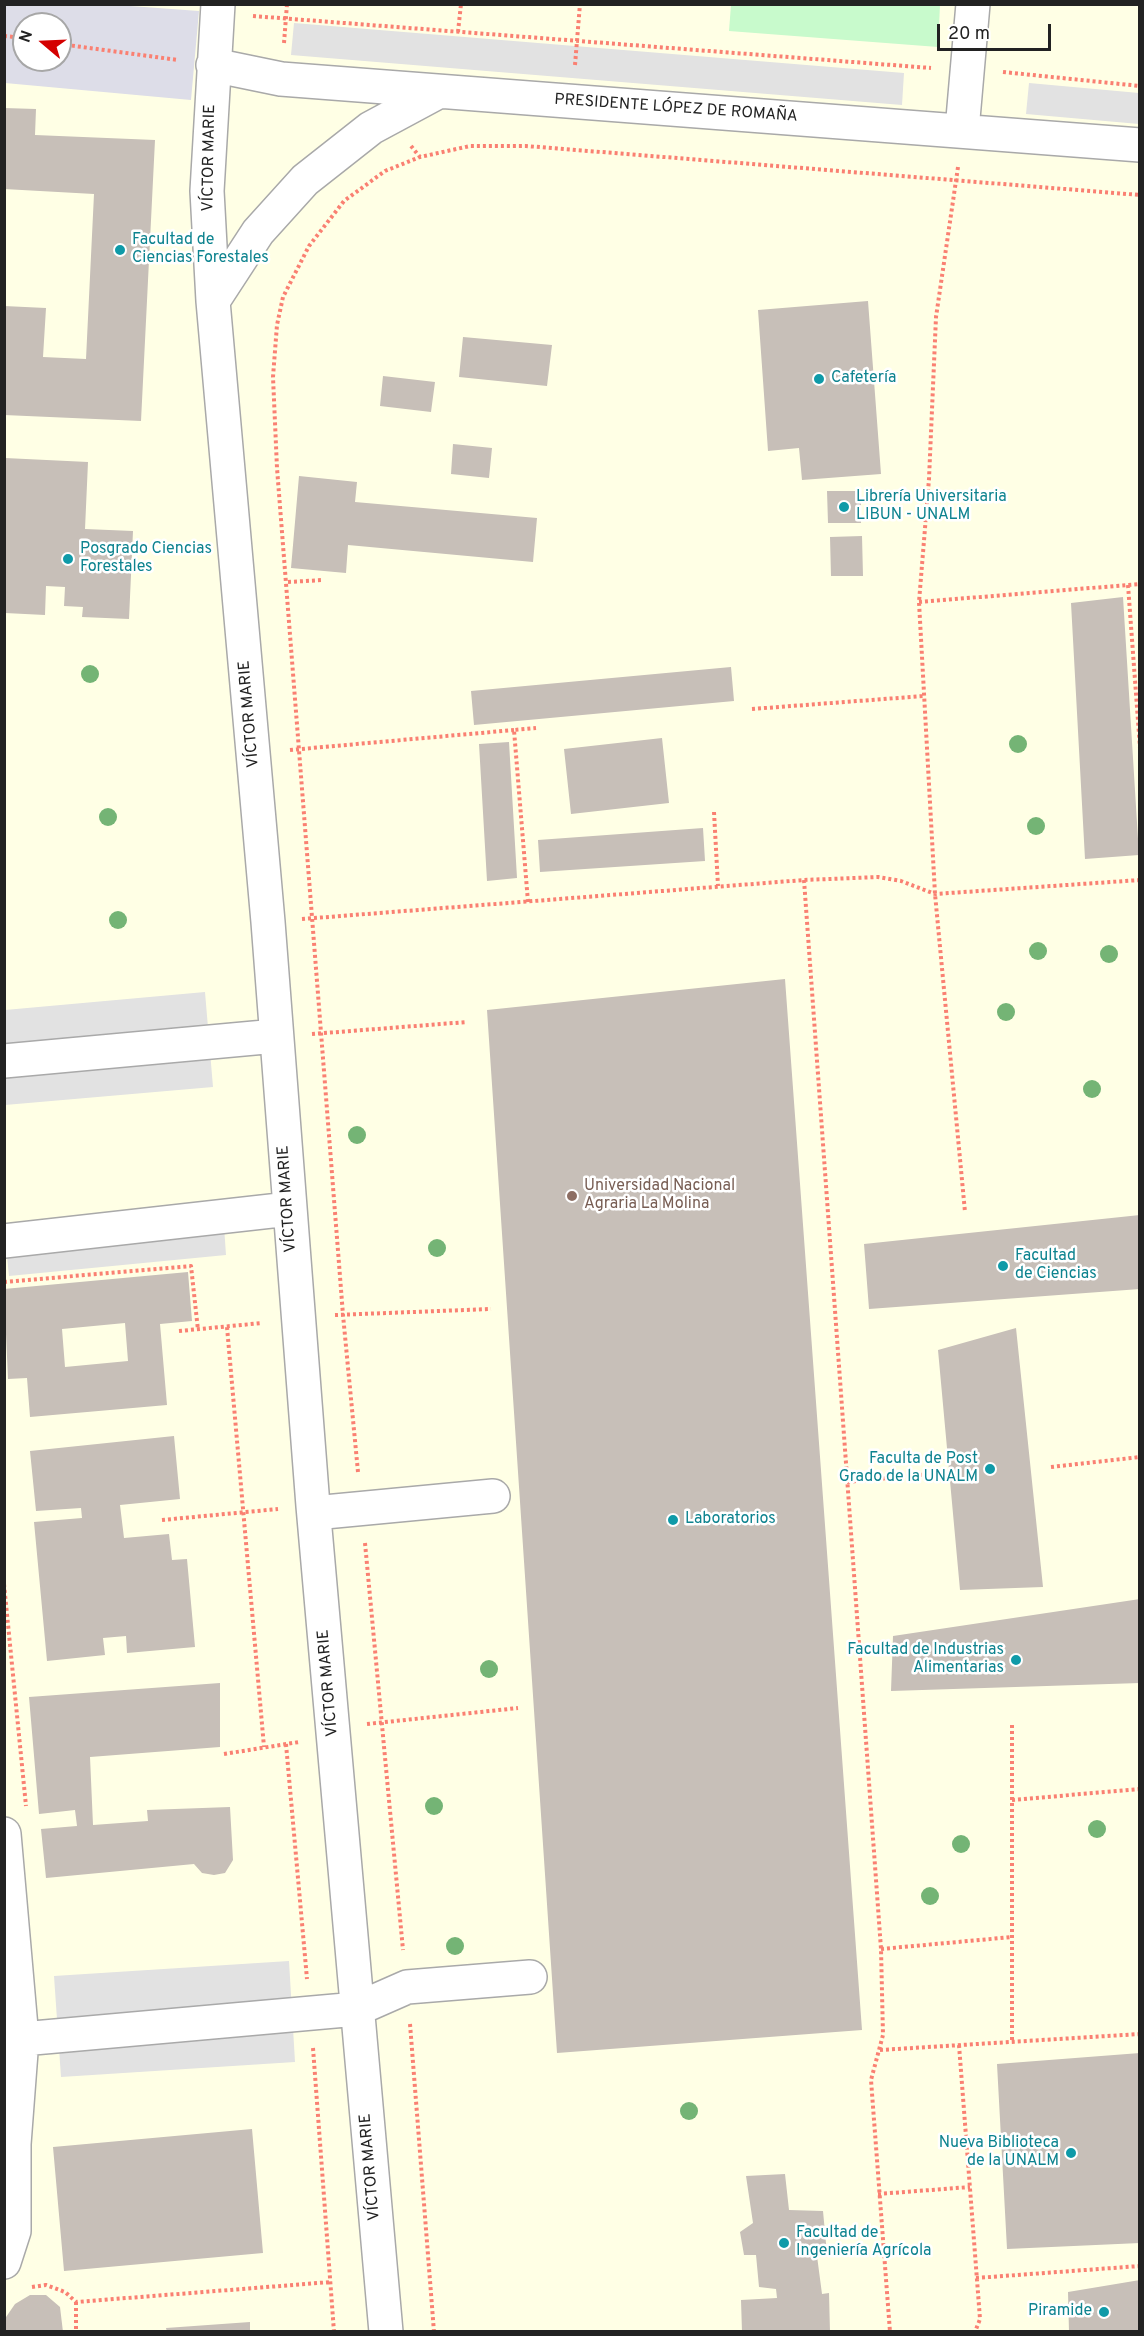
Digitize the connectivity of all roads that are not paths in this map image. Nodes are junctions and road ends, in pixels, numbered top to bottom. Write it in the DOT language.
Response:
graph roads {
  1 [pos="973,4"];
  2 [pos="232,10"];
  3 [pos="213,65"];
  4 [pos="438,92"];
  5 [pos="962,129"];
  6 [pos="1140,145"];
  7 [pos="213,300"];
  8 [pos="276,1036"];
  9 [pos="4,1060"];
  10 [pos="289,1209"];
  11 [pos="4,1241"];
  12 [pos="493,1496"];
  13 [pos="313,1510"];
  14 [pos="4,1834"];
  15 [pos="530,1977"];
  16 [pos="357,2009"];
  17 [pos="22,2039"];
  18 [pos="4,2262"];
  19 [pos="386,2331"];
  1 -- 5 [label="lane"];
  2 -- 3 [label="lane, VÍCTOR MARIE"];
  3 -- 4 [label="lane, PRESIDENTE LÓPEZ DE ROMAÑA"];
  3 -- 7 [label="lane, VÍCTOR MARIE"];
  4 -- 5 [label="lane, PRESIDENTE LÓPEZ DE ROMAÑA"];
  4 -- 7 [label="lane"];
  5 -- 6 [label="lane, PRESIDENTE LÓPEZ DE ROMAÑA"];
  7 -- 8 [label="lane, VÍCTOR MARIE"];
  8 -- 9 [label="lane"];
  8 -- 10 [label="lane, VÍCTOR MARIE"];
  10 -- 11 [label="lane"];
  10 -- 13 [label="lane, VÍCTOR MARIE"];
  12 -- 13 [label="lane"];
  13 -- 16 [label="lane, VÍCTOR MARIE"];
  14 -- 17 [label="lane"];
  15 -- 16 [label="lane"];
  16 -- 17 [label="lane"];
  16 -- 19 [label="lane, VÍCTOR MARIE"];
  17 -- 18 [label="lane"];
}
